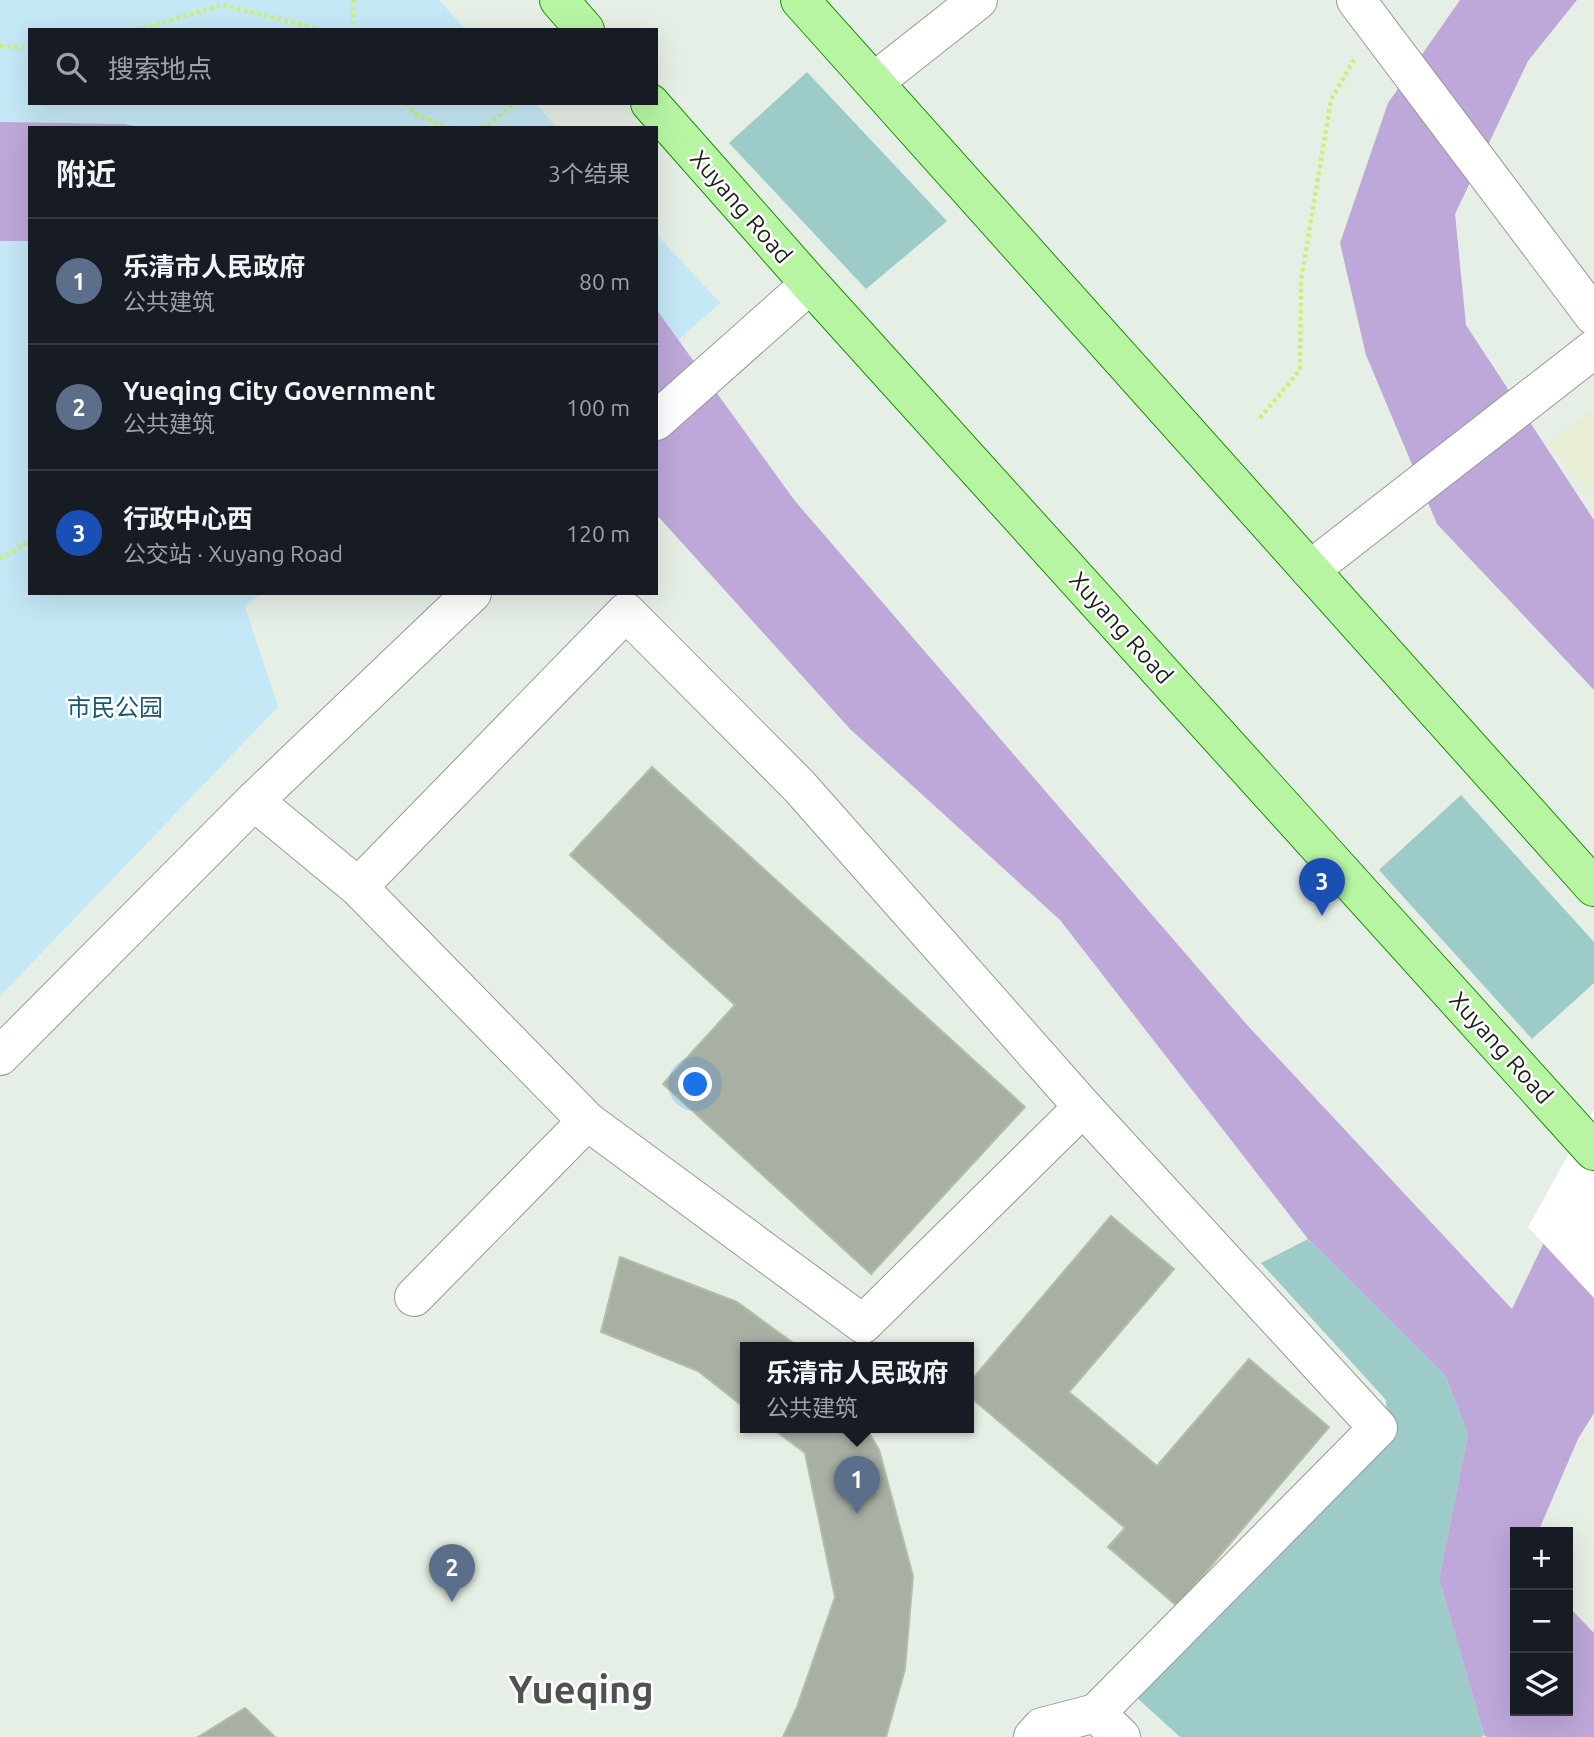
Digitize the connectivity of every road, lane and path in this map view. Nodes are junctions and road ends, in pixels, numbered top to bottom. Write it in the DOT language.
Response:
graph roads {
  1 [pos="352,0"];
  2 [pos="559,0"];
  3 [pos="800,0"];
  4 [pos="978,0"];
  5 [pos="1356,0"];
  6 [pos="143,28"];
  7 [pos="315,28"];
  8 [pos="353,28"];
  9 [pos="583,28"];
  10 [pos="0,46"];
  11 [pos="28,48"];
  12 [pos="1357,55"];
  13 [pos="874,82"];
  14 [pos="408,105"];
  15 [pos="513,105"];
  16 [pos="652,105"];
  17 [pos="443,126"];
  18 [pos="483,126"];
  19 [pos="810,284"];
  20 [pos="1594,316"];
  21 [pos="1594,349"];
  22 [pos="1260,418"];
  23 [pos="658,419"];
  24 [pos="28,542"];
  25 [pos="0,559"];
  26 [pos="1310,570"];
  27 [pos="470,595"];
  28 [pos="254,801"];
  29 [pos="358,887"];
  30 [pos="1594,887"];
  31 [pos="0,1056"];
  32 [pos="1083,1107"];
  33 [pos="587,1121"];
  34 [pos="1594,1151"];
  35 [pos="414,1297"];
  36 [pos="1109,1725"];
  37 [pos="1033,1737"];
  1 -- 8 [label="path"];
  2 -- 9 [label="main road"];
  3 -- 13 [label="main road"];
  4 -- 13 [label="street"];
  5 -- 20 [label="street"];
  6 -- 7 [label="path"];
  10 -- 11 [label="path"];
  12 -- 22 [label="path"];
  13 -- 26 [label="main road"];
  14 -- 17 [label="path"];
  15 -- 18 [label="path"];
  16 -- 19 [label="main road, Xuyang Road"];
  19 -- 23 [label="street"];
  19 -- 34 [label="main road, Xuyang Road"];
  21 -- 26 [label="street"];
  24 -- 25 [label="path"];
  26 -- 30 [label="main road"];
  27 -- 28 [label="street"];
  28 -- 29 [label="street"];
  28 -- 31 [label="street"];
  29 -- 32 [label="street"];
  29 -- 33 [label="street"];
  32 -- 33 [label="street"];
  32 -- 36 [label="street"];
  33 -- 35 [label="street"];
  36 -- 37 [label="street"];
}
